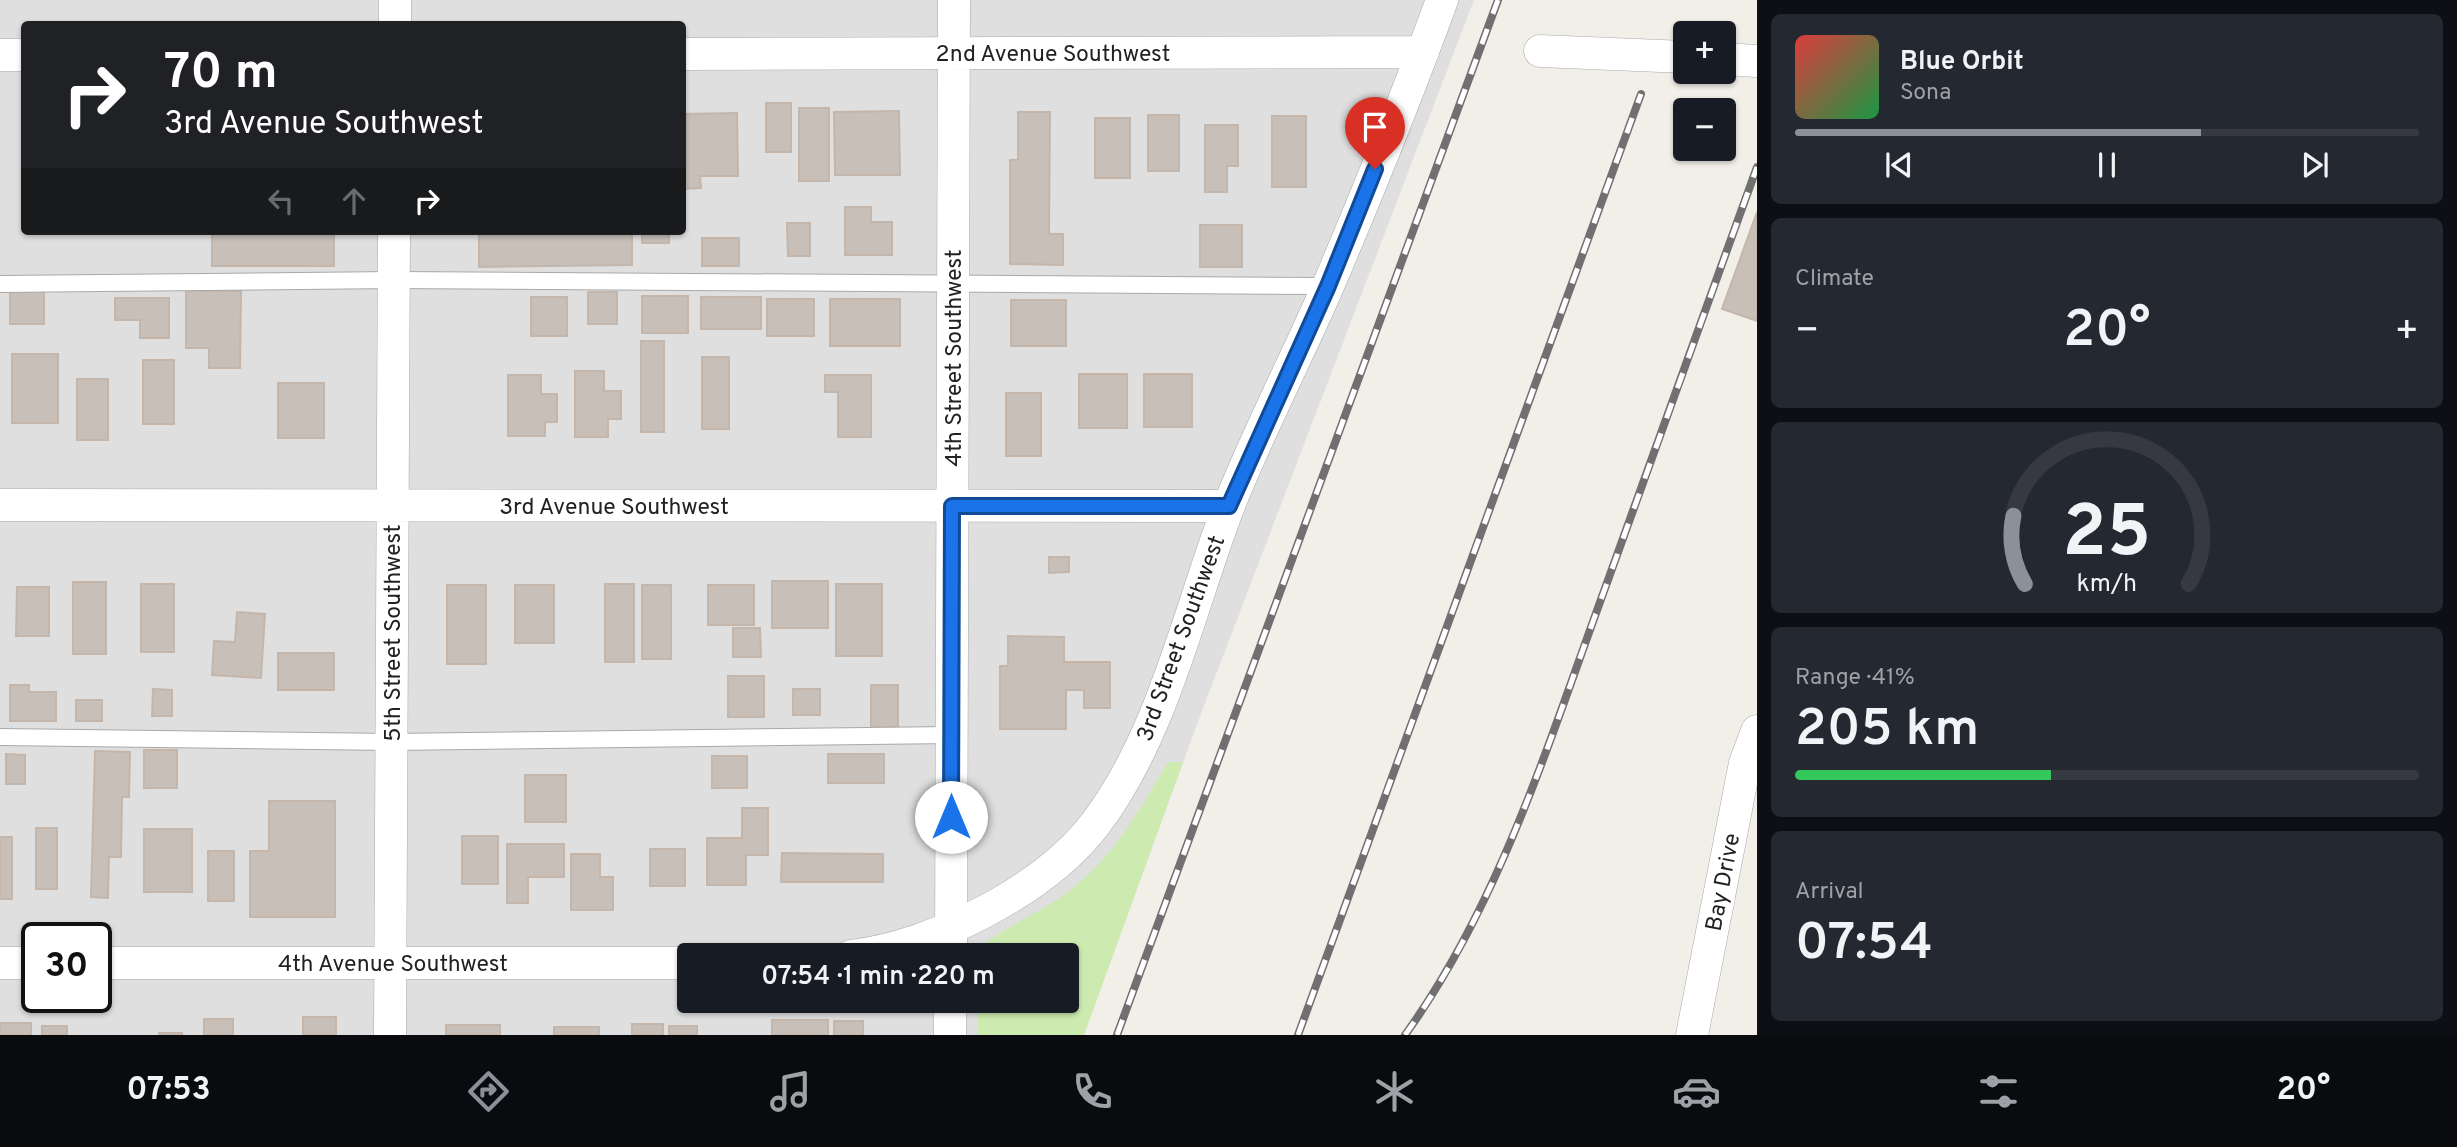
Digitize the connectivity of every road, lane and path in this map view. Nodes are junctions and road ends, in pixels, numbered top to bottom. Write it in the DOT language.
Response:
graph roads {
  1 [pos="395,0"];
  2 [pos="954,0"];
  3 [pos="1442,0"];
  4 [pos="395,21"];
  5 [pos="1540,51"];
  6 [pos="1423,52"];
  7 [pos="954,53"];
  8 [pos="686,54"];
  9 [pos="0,55"];
  10 [pos="21,55"];
  11 [pos="1673,57"];
  12 [pos="1736,60"];
  13 [pos="1757,61"];
  14 [pos="394,235"];
  15 [pos="394,280"];
  16 [pos="953,283"];
  17 [pos="0,284"];
  18 [pos="1328,286"];
  19 [pos="0,505"];
  20 [pos="393,505"];
  21 [pos="952,506"];
  22 [pos="1229,506"];
  23 [pos="1757,731"];
  24 [pos="952,735"];
  25 [pos="0,737"];
  26 [pos="391,743"];
  27 [pos="951,941"];
  28 [pos="0,963"];
  29 [pos="21,963"];
  30 [pos="112,963"];
  31 [pos="390,963"];
  32 [pos="677,963"];
  33 [pos="950,1013"];
  34 [pos="390,1035"];
  35 [pos="950,1035"];
  36 [pos="1692,1035"];
  1 -- 4 [label="street"];
  2 -- 7 [label="street, 4th Street Southwest"];
  3 -- 6 [label="street, 3rd Street Southwest"];
  5 -- 11 [label="street"];
  6 -- 7 [label="street, 2nd Avenue Southwest"];
  6 -- 18 [label="street, 3rd Street Southwest"];
  7 -- 8 [label="street, 2nd Avenue Southwest"];
  7 -- 16 [label="street, 4th Street Southwest"];
  9 -- 10 [label="street"];
  12 -- 13 [label="street"];
  14 -- 15 [label="street, 5th Street Southwest"];
  15 -- 16 [label="lane"];
  15 -- 17 [label="lane"];
  15 -- 20 [label="street, 5th Street Southwest"];
  16 -- 18 [label="lane"];
  16 -- 21 [label="street, 4th Street Southwest"];
  18 -- 22 [label="street, 3rd Street Southwest"];
  19 -- 20 [label="street, 3rd Avenue Southwest"];
  20 -- 21 [label="street, 3rd Avenue Southwest"];
  20 -- 26 [label="street, 5th Street Southwest"];
  21 -- 22 [label="street, 3rd Avenue Southwest"];
  21 -- 24 [label="street, 4th Street Southwest"];
  22 -- 27 [label="street, 3rd Street Southwest"];
  23 -- 36 [label="street, Bay Drive"];
  24 -- 26 [label="lane"];
  24 -- 27 [label="street, 4th Street Southwest"];
  25 -- 26 [label="lane"];
  26 -- 31 [label="street, 5th Street Southwest"];
  28 -- 29 [label="street"];
  30 -- 31 [label="street, 4th Avenue Southwest"];
  31 -- 32 [label="street, 4th Avenue Southwest"];
  31 -- 34 [label="street, 5th Street Southwest"];
  33 -- 35 [label="street"];
}
